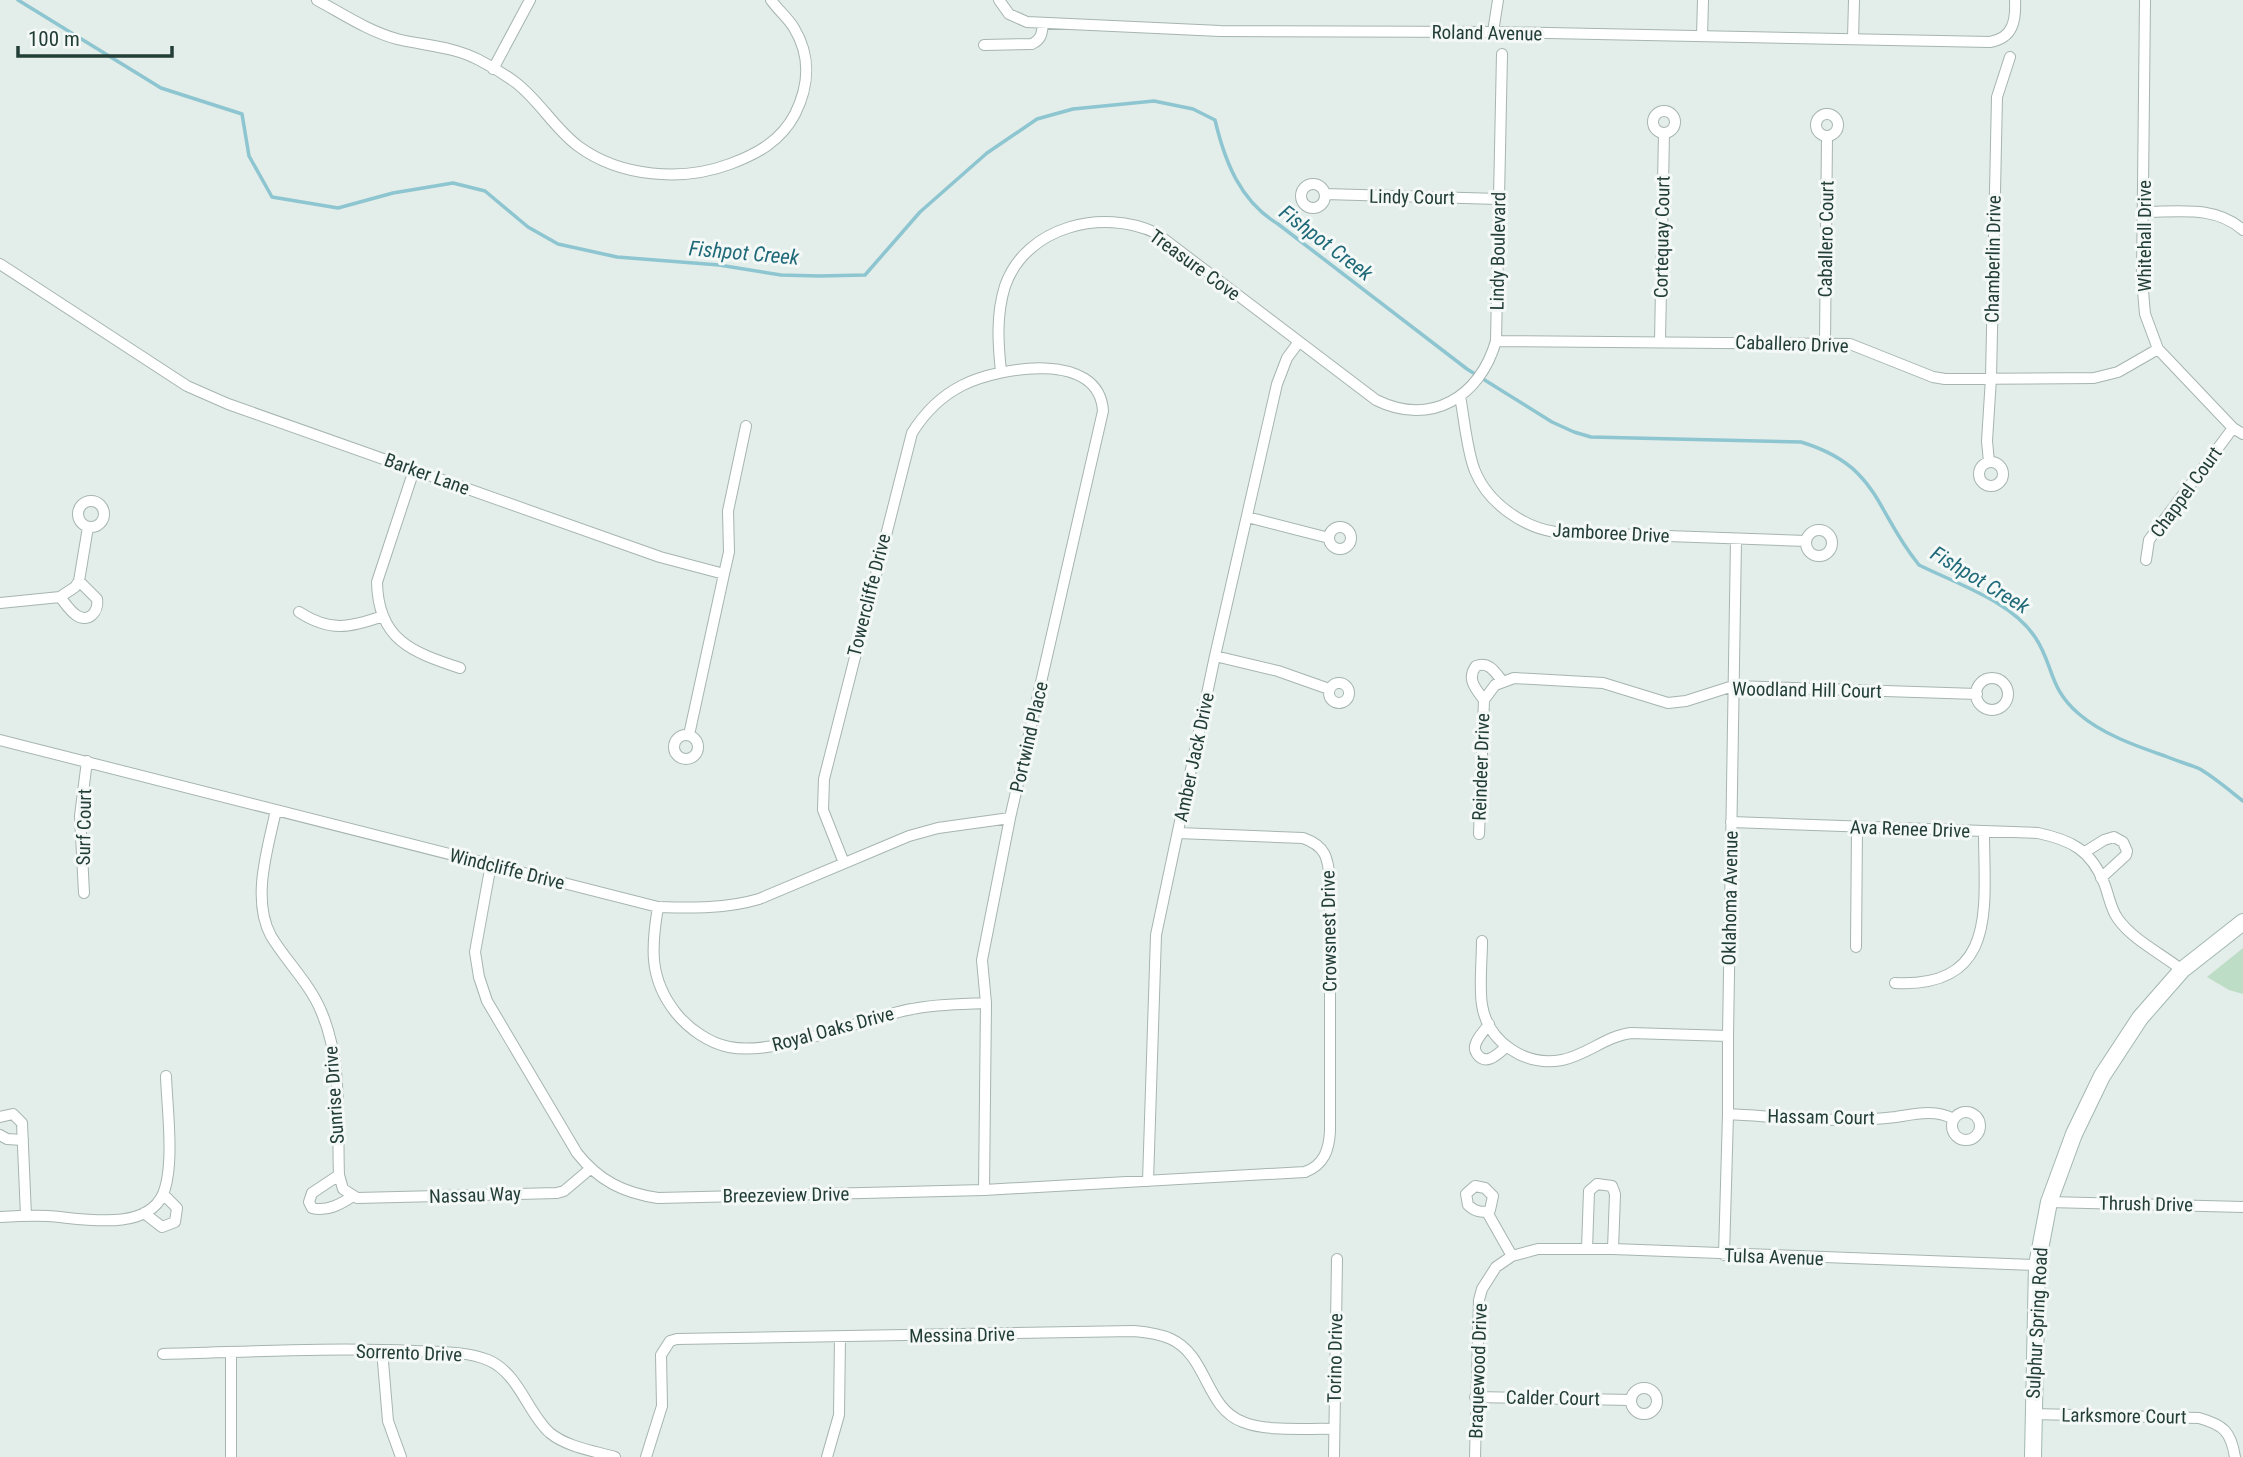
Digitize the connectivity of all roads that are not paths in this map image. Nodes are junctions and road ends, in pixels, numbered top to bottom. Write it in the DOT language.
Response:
graph roads {
  1 [pos="317,0"];
  2 [pos="530,0"];
  3 [pos="771,0"];
  4 [pos="999,0"];
  5 [pos="1498,0"];
  6 [pos="1703,0"];
  7 [pos="1854,0"];
  8 [pos="2015,0"];
  9 [pos="2145,0"];
  10 [pos="1042,23"];
  11 [pos="1493,32"];
  12 [pos="1702,36"];
  13 [pos="1853,39"];
  14 [pos="984,45"];
  15 [pos="1502,54"];
  16 [pos="2010,57"];
  17 [pos="493,69"];
  18 [pos="1664,133"];
  19 [pos="1827,136"];
  20 [pos="1325,194"];
  21 [pos="1499,199"];
  22 [pos="2143,212"];
  23 [pos="2243,230"];
  24 [pos="0,264"];
  25 [pos="1496,341"];
  26 [pos="1660,341"];
  27 [pos="1825,342"];
  28 [pos="1298,344"];
  29 [pos="2158,349"];
  30 [pos="1001,372"];
  31 [pos="1991,378"];
  32 [pos="1460,396"];
  33 [pos="1423,410"];
  34 [pos="746,426"];
  35 [pos="2233,428"];
  36 [pos="2243,434"];
  37 [pos="1989,462"];
  38 [pos="414,470"];
  39 [pos="1247,517"];
  40 [pos="88,527"];
  41 [pos="1329,538"];
  42 [pos="1736,540"];
  43 [pos="1806,541"];
  44 [pos="2146,561"];
  45 [pos="724,574"];
  46 [pos="79,581"];
  47 [pos="61,597"];
  48 [pos="0,603"];
  49 [pos="299,612"];
  50 [pos="383,616"];
  51 [pos="1215,656"];
  52 [pos="460,668"];
  53 [pos="1503,682"];
  54 [pos="1732,686"];
  55 [pos="1329,689"];
  56 [pos="1977,694"];
  57 [pos="1484,700"];
  58 [pos="689,735"];
  59 [pos="0,740"];
  60 [pos="87,761"];
  61 [pos="275,810"];
  62 [pos="1010,818"];
  63 [pos="1731,822"];
  64 [pos="1857,827"];
  65 [pos="1984,832"];
  66 [pos="1178,833"];
  67 [pos="1479,834"];
  68 [pos="2085,852"];
  69 [pos="844,863"];
  70 [pos="491,864"];
  71 [pos="2101,878"];
  72 [pos="84,893"];
  73 [pos="658,907"];
  74 [pos="2243,922"];
  75 [pos="1482,941"];
  76 [pos="1856,947"];
  77 [pos="2182,970"];
  78 [pos="1895,984"];
  79 [pos="986,1003"];
  80 [pos="1489,1024"];
  81 [pos="1728,1036"];
  82 [pos="1506,1047"];
  83 [pos="166,1076"];
  84 [pos="1728,1114"];
  85 [pos="0,1118"];
  86 [pos="1953,1119"];
  87 [pos="0,1135"];
  88 [pos="23,1140"];
  89 [pos="1321,1161"];
  90 [pos="590,1169"];
  91 [pos="339,1175"];
  92 [pos="1148,1181"];
  93 [pos="984,1190"];
  94 [pos="163,1194"];
  95 [pos="353,1196"];
  96 [pos="2049,1202"];
  97 [pos="2243,1207"];
  98 [pos="1487,1212"];
  99 [pos="144,1213"];
  100 [pos="26,1216"];
  101 [pos="0,1217"];
  102 [pos="1587,1249"];
  103 [pos="1613,1249"];
  104 [pos="1724,1255"];
  105 [pos="1512,1256"];
  106 [pos="1337,1259"];
  107 [pos="2038,1265"];
  108 [pos="840,1337"];
  109 [pos="382,1350"];
  110 [pos="231,1352"];
  111 [pos="163,1353"];
  112 [pos="1475,1397"];
  113 [pos="1631,1400"];
  114 [pos="2033,1414"];
  115 [pos="1334,1429"];
  116 [pos="231,1457"];
  117 [pos="401,1457"];
  118 [pos="615,1457"];
  119 [pos="646,1457"];
  120 [pos="827,1457"];
  121 [pos="1334,1457"];
  122 [pos="1475,1457"];
  123 [pos="2033,1457"];
  124 [pos="2235,1457"];
  1 -- 17 [label="street"];
  2 -- 17 [label="street"];
  3 -- 17 [label="street"];
  4 -- 10 [label="street, Roland Avenue"];
  5 -- 11 [label="street"];
  6 -- 12 [label="street"];
  7 -- 13 [label="street"];
  8 -- 13 [label="street, Roland Avenue"];
  9 -- 22 [label="street, Whitehall Drive"];
  10 -- 11 [label="street, Roland Avenue"];
  10 -- 14 [label="street"];
  11 -- 12 [label="street, Roland Avenue"];
  12 -- 13 [label="street, Roland Avenue"];
  15 -- 21 [label="street, Lindy Boulevard"];
  16 -- 31 [label="street, Chamberlin Drive"];
  18 -- 26 [label="street, Cortequay Court"];
  19 -- 27 [label="street, Caballero Court"];
  20 -- 21 [label="street, Lindy Court"];
  21 -- 25 [label="street, Lindy Boulevard"];
  22 -- 23 [label="street"];
  22 -- 29 [label="street, Whitehall Drive"];
  24 -- 38 [label="street, Barker Lane"];
  25 -- 26 [label="street, Caballero Drive"];
  25 -- 32 [label="street, Lindy Boulevard"];
  26 -- 27 [label="street, Caballero Drive"];
  27 -- 31 [label="street, Caballero Drive"];
  28 -- 30 [label="street, Treasure Cove"];
  28 -- 33 [label="street, Treasure Cove"];
  28 -- 39 [label="street, Amber Jack Drive"];
  29 -- 31 [label="street, Caballero Drive"];
  29 -- 35 [label="street, Whitehall Drive"];
  30 -- 62 [label="street, Portwind Place"];
  30 -- 69 [label="street, Towercliffe Drive"];
  31 -- 37 [label="street, Chamberlin Drive"];
  32 -- 33 [label="street, Lindy Boulevard"];
  32 -- 42 [label="street, Jamboree Drive"];
  34 -- 45 [label="street"];
  35 -- 36 [label="street, Whitehall Drive"];
  35 -- 44 [label="street, Chappel Court"];
  38 -- 45 [label="street, Barker Lane"];
  38 -- 50 [label="street"];
  39 -- 41 [label="street"];
  39 -- 51 [label="street, Amber Jack Drive"];
  40 -- 46 [label="street"];
  42 -- 43 [label="street, Jamboree Drive"];
  42 -- 54 [label="street, Oklahoma Avenue"];
  45 -- 58 [label="street"];
  46 -- 47 [label="street"];
  46 -- 47 [label="street"];
  47 -- 48 [label="street"];
  49 -- 50 [label="street"];
  50 -- 52 [label="street"];
  51 -- 55 [label="street"];
  51 -- 66 [label="street, Amber Jack Drive"];
  53 -- 54 [label="street, Woodland Hill Court"];
  53 -- 57 [label="street"];
  53 -- 57 [label="street"];
  54 -- 56 [label="street, Woodland Hill Court"];
  54 -- 63 [label="street, Oklahoma Avenue"];
  57 -- 67 [label="street, Reindeer Drive"];
  59 -- 60 [label="street, Windcliffe Drive"];
  60 -- 61 [label="street, Windcliffe Drive"];
  60 -- 72 [label="street, Surf Court"];
  61 -- 70 [label="street, Windcliffe Drive"];
  61 -- 91 [label="street, Sunrise Drive"];
  62 -- 69 [label="street, Windcliffe Drive"];
  62 -- 79 [label="street, Portwind Place"];
  63 -- 64 [label="street, Ava Renee Drive"];
  63 -- 81 [label="street, Oklahoma Avenue"];
  64 -- 65 [label="street, Ava Renee Drive"];
  64 -- 76 [label="street"];
  65 -- 68 [label="street, Ava Renee Drive"];
  65 -- 78 [label="street"];
  66 -- 89 [label="street, Crowsnest Drive"];
  66 -- 92 [label="street, Amber Jack Drive"];
  68 -- 71 [label="street"];
  68 -- 71 [label="street"];
  69 -- 73 [label="street, Windcliffe Drive"];
  70 -- 73 [label="street, Windcliffe Drive"];
  70 -- 90 [label="street, Breezeview Drive"];
  71 -- 77 [label="street"];
  73 -- 79 [label="street, Royal Oaks Drive"];
  74 -- 77 [label="main road, Sulphur Spring Road"];
  75 -- 80 [label="street"];
  77 -- 96 [label="main road, Sulphur Spring Road"];
  79 -- 93 [label="street, Portwind Place"];
  80 -- 82 [label="street"];
  80 -- 82 [label="street"];
  81 -- 82 [label="street"];
  81 -- 84 [label="street, Oklahoma Avenue"];
  83 -- 94 [label="street"];
  84 -- 86 [label="street, Hassam Court"];
  84 -- 104 [label="street, Oklahoma Avenue"];
  85 -- 88 [label="street"];
  87 -- 88 [label="street"];
  88 -- 100 [label="street"];
  89 -- 92 [label="street, Breezeview Drive"];
  90 -- 93 [label="street, Breezeview Drive"];
  90 -- 95 [label="street, Nassau Way"];
  91 -- 95 [label="street, Sunrise Drive"];
  91 -- 95 [label="street, Nassau Way"];
  92 -- 93 [label="street, Breezeview Drive"];
  94 -- 99 [label="street"];
  94 -- 99 [label="street"];
  96 -- 97 [label="street, Thrush Drive"];
  96 -- 107 [label="main road, Sulphur Spring Road"];
  98 -- 105 [label="street"];
  99 -- 100 [label="street"];
  100 -- 101 [label="street"];
  102 -- 103 [label="street, Tulsa Avenue"];
  102 -- 103 [label="street"];
  102 -- 105 [label="street, Tulsa Avenue"];
  103 -- 104 [label="street, Tulsa Avenue"];
  104 -- 107 [label="street, Tulsa Avenue"];
  105 -- 112 [label="street, Braquewood Drive"];
  106 -- 115 [label="street, Torino Drive"];
  107 -- 114 [label="main road, Sulphur Spring Road"];
  108 -- 115 [label="street, Messina Drive"];
  108 -- 119 [label="street, Messina Drive"];
  108 -- 120 [label="street"];
  109 -- 110 [label="street, Sorrento Drive"];
  109 -- 117 [label="street"];
  109 -- 118 [label="street, Sorrento Drive"];
  110 -- 111 [label="street, Sorrento Drive"];
  110 -- 116 [label="street"];
  112 -- 113 [label="street, Calder Court"];
  112 -- 122 [label="street, Braquewood Drive"];
  114 -- 123 [label="main road, Sulphur Spring Road"];
  114 -- 124 [label="street, Larksmore Court"];
  115 -- 121 [label="street, Torino Drive"];
}
